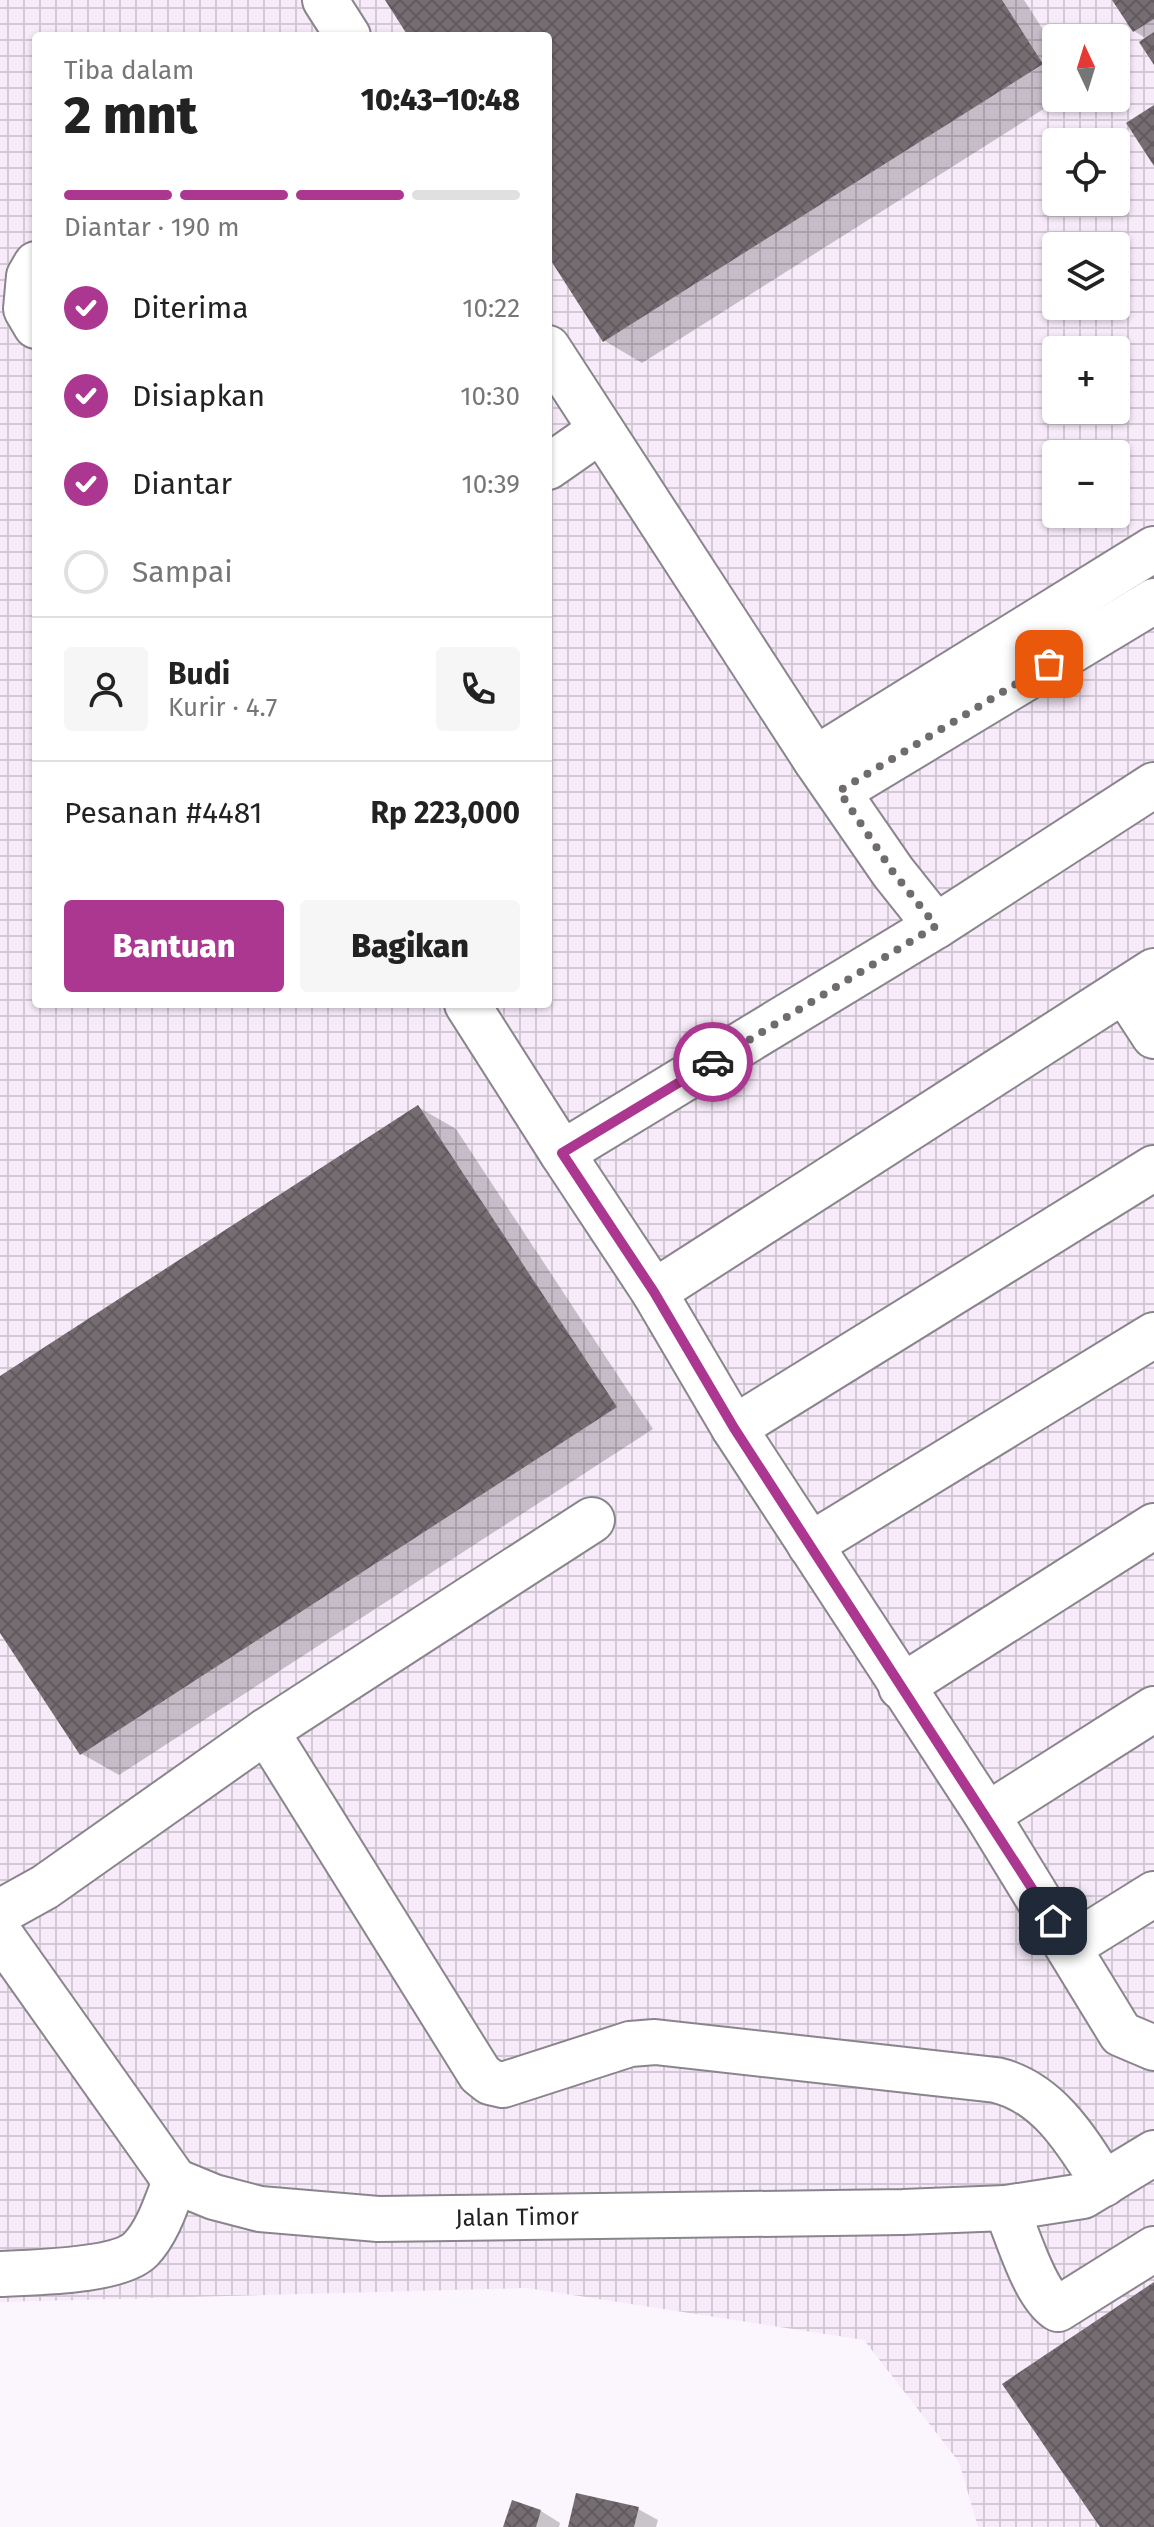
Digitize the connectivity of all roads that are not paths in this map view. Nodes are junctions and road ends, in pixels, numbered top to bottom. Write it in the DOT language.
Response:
graph roads {
  1 [pos="325,0"];
  2 [pos="345,32"];
  3 [pos="32,271"];
  4 [pos="32,319"];
  5 [pos="552,354"];
  6 [pos="601,430"];
  7 [pos="552,464"];
  8 [pos="1154,549"];
  9 [pos="1154,601"];
  10 [pos="827,775"];
  11 [pos="1154,785"];
  12 [pos="936,926"];
  13 [pos="1139,980"];
  14 [pos="470,1008"];
  15 [pos="1154,1036"];
  16 [pos="562,1153"];
  17 [pos="1154,1168"];
  18 [pos="654,1292"];
  19 [pos="1154,1335"];
  20 [pos="734,1428"];
  21 [pos="592,1520"];
  22 [pos="1154,1526"];
  23 [pos="810,1545"];
  24 [pos="901,1687"];
  25 [pos="1154,1709"];
  26 [pos="266,1731"];
  27 [pos="987,1815"];
  28 [pos="1154,1894"];
  29 [pos="0,1912"];
  30 [pos="0,1934"];
  31 [pos="1069,1947"];
  32 [pos="1154,2048"];
  33 [pos="1154,2153"];
  34 [pos="175,2181"];
  35 [pos="1104,2184"];
  36 [pos="1006,2208"];
  37 [pos="1154,2249"];
  38 [pos="0,2274"];
  1 -- 2 [label="street"];
  3 -- 4 [label="street"];
  5 -- 6 [label="street"];
  6 -- 7 [label="street"];
  6 -- 10 [label="street"];
  8 -- 10 [label="street"];
  9 -- 10 [label="street"];
  10 -- 12 [label="street"];
  11 -- 12 [label="street"];
  12 -- 16 [label="street"];
  13 -- 15 [label="street"];
  13 -- 18 [label="street"];
  14 -- 16 [label="street"];
  16 -- 18 [label="street"];
  17 -- 20 [label="street"];
  18 -- 20 [label="street"];
  19 -- 23 [label="street"];
  20 -- 23 [label="street"];
  21 -- 26 [label="street"];
  22 -- 24 [label="street"];
  23 -- 24 [label="street"];
  24 -- 27 [label="street"];
  25 -- 27 [label="street"];
  26 -- 29 [label="street"];
  26 -- 35 [label="street"];
  27 -- 31 [label="street"];
  28 -- 31 [label="street"];
  30 -- 34 [label="street"];
  31 -- 32 [label="street"];
  33 -- 35 [label="street, Jalan Timor"];
  34 -- 36 [label="street, Jalan Timor"];
  34 -- 38 [label="street"];
  35 -- 36 [label="street, Jalan Timor"];
  36 -- 37 [label="street"];
}
